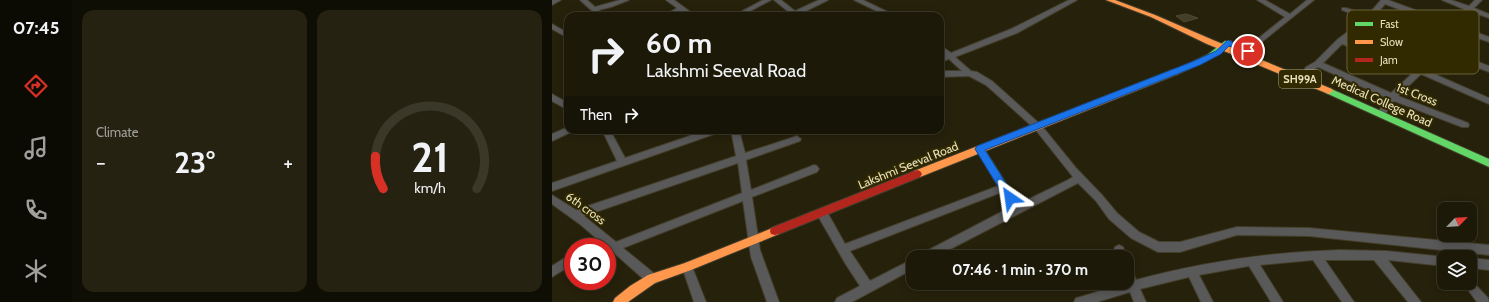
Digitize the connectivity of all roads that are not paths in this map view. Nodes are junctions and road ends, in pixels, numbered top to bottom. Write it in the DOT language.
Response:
graph roads {
  1 [pos="558,0"];
  2 [pos="583,0"];
  3 [pos="626,0"];
  4 [pos="669,0"];
  5 [pos="768,0"];
  6 [pos="777,0"];
  7 [pos="826,0"];
  8 [pos="857,0"];
  9 [pos="1074,0"];
  10 [pos="1109,0"];
  11 [pos="1121,0"];
  12 [pos="1260,0"];
  13 [pos="1311,0"];
  14 [pos="1384,0"];
  15 [pos="1445,0"];
  16 [pos="1479,0"];
  17 [pos="552,3"];
  18 [pos="682,8"];
  19 [pos="1344,9"];
  20 [pos="1470,9"];
  21 [pos="1347,10"];
  22 [pos="1376,10"];
  23 [pos="1410,10"];
  24 [pos="674,12"];
  25 [pos="688,12"];
  26 [pos="744,12"];
  27 [pos="791,12"];
  28 [pos="800,12"];
  29 [pos="884,12"];
  30 [pos="1479,12"];
  31 [pos="1489,16"];
  32 [pos="1161,17"];
  33 [pos="1290,17"];
  34 [pos="552,26"];
  35 [pos="564,34"];
  36 [pos="1347,36"];
  37 [pos="1479,36"];
  38 [pos="1489,40"];
  39 [pos="1341,41"];
  40 [pos="1347,43"];
  41 [pos="1226,45"];
  42 [pos="944,50"];
  43 [pos="1248,51"];
  44 [pos="952,56"];
  45 [pos="944,59"];
  46 [pos="1318,64"];
  47 [pos="1479,65"];
  48 [pos="1489,69"];
  49 [pos="969,73"];
  50 [pos="944,74"];
  51 [pos="1416,74"];
  52 [pos="1429,74"];
  53 [pos="1306,75"];
  54 [pos="552,96"];
  55 [pos="1392,98"];
  56 [pos="1489,101"];
  57 [pos="564,104"];
  58 [pos="1383,111"];
  59 [pos="1465,125"];
  60 [pos="1038,127"];
  61 [pos="564,132"];
  62 [pos="607,134"];
  63 [pos="706,134"];
  64 [pos="736,134"];
  65 [pos="552,138"];
  66 [pos="798,139"];
  67 [pos="980,149"];
  68 [pos="1489,156"];
  69 [pos="740,158"];
  70 [pos="622,162"];
  71 [pos="1489,162"];
  72 [pos="814,168"];
  73 [pos="1079,177"];
  74 [pos="552,187"];
  75 [pos="1003,188"];
  76 [pos="747,195"];
  77 [pos="552,199"];
  78 [pos="1017,209"];
  79 [pos="822,213"];
  80 [pos="574,215"];
  81 [pos="605,238"];
  82 [pos="753,239"];
  83 [pos="616,246"];
  84 [pos="616,249"];
  85 [pos="843,249"];
  86 [pos="938,250"];
  87 [pos="1489,250"];
  88 [pos="1316,255"];
  89 [pos="1377,255"];
  90 [pos="1437,260"];
  91 [pos="1252,261"];
  92 [pos="564,264"];
  93 [pos="1477,264"];
  94 [pos="1489,265"];
  95 [pos="687,267"];
  96 [pos="906,268"];
  97 [pos="552,272"];
  98 [pos="1192,272"];
  99 [pos="652,278"];
  100 [pos="1134,285"];
  101 [pos="868,288"];
  102 [pos="1134,289"];
  103 [pos="1117,290"];
  104 [pos="1474,290"];
  105 [pos="619,302"];
  106 [pos="700,302"];
  107 [pos="773,302"];
  108 [pos="841,302"];
  109 [pos="1080,302"];
  110 [pos="1140,302"];
  111 [pos="1207,302"];
  112 [pos="1277,302"];
  113 [pos="1348,302"];
  114 [pos="1415,302"];
  115 [pos="1484,302"];
  1 -- 17 [label="street"];
  2 -- 3 [label="street"];
  4 -- 18 [label="street"];
  5 -- 26 [label="street"];
  6 -- 27 [label="street"];
  7 -- 28 [label="street"];
  8 -- 29 [label="street"];
  9 -- 44 [label="street"];
  10 -- 32 [label="main road, Medical College Road / SH99A"];
  11 -- 32 [label="main road, Medical College Road / SH99A"];
  12 -- 33 [label="street"];
  13 -- 33 [label="street"];
  14 -- 22 [label="street"];
  14 -- 23 [label="street"];
  15 -- 20 [label="street"];
  16 -- 20 [label="street"];
  18 -- 24 [label="street"];
  18 -- 25 [label="street"];
  19 -- 21 [label="street"];
  30 -- 31 [label="street"];
  32 -- 41 [label="main road, Medical College Road / SH99A"];
  33 -- 43 [label="street"];
  34 -- 35 [label="street"];
  36 -- 39 [label="street"];
  37 -- 38 [label="street"];
  39 -- 40 [label="street"];
  39 -- 46 [label="street"];
  41 -- 43 [label="main road, Medical College Road / SH99A"];
  41 -- 58 [label="main road, Medical College Road / SH99A"];
  41 -- 60 [label="main road, Lakshmi Seeval Road"];
  42 -- 44 [label="street"];
  43 -- 53 [label="main road, Medical College Road / SH99A"];
  44 -- 45 [label="street"];
  44 -- 49 [label="street"];
  46 -- 53 [label="street"];
  46 -- 55 [label="street, 1st Cross"];
  47 -- 48 [label="street"];
  49 -- 50 [label="street"];
  49 -- 60 [label="street"];
  51 -- 55 [label="street"];
  52 -- 56 [label="street"];
  53 -- 58 [label="main road, Medical College Road / SH99A"];
  54 -- 57 [label="street"];
  55 -- 58 [label="street"];
  55 -- 59 [label="street, 1st Cross"];
  58 -- 68 [label="main road, Medical College Road / SH99A"];
  58 -- 71 [label="main road, Medical College Road / SH99A"];
  60 -- 67 [label="main road, Lakshmi Seeval Road"];
  60 -- 73 [label="street"];
  61 -- 65 [label="street"];
  62 -- 70 [label="street"];
  63 -- 70 [label="street"];
  64 -- 69 [label="street"];
  66 -- 69 [label="street"];
  67 -- 75 [label="street"];
  67 -- 79 [label="main road, Lakshmi Seeval Road"];
  69 -- 76 [label="street"];
  69 -- 80 [label="street"];
  70 -- 74 [label="street"];
  72 -- 76 [label="street"];
  73 -- 78 [label="street"];
  73 -- 87 [label="street"];
  75 -- 78 [label="street"];
  75 -- 85 [label="street"];
  76 -- 82 [label="street"];
  76 -- 83 [label="street"];
  77 -- 80 [label="street, 6th cross"];
  78 -- 86 [label="street"];
  79 -- 82 [label="main road, Lakshmi Seeval Road"];
  79 -- 85 [label="street"];
  80 -- 81 [label="street, 6th cross"];
  82 -- 95 [label="main road, Lakshmi Seeval Road"];
  82 -- 107 [label="street"];
  84 -- 99 [label="street, 6th cross"];
  85 -- 101 [label="street"];
  88 -- 89 [label="street"];
  88 -- 91 [label="street"];
  88 -- 113 [label="street"];
  89 -- 90 [label="street"];
  89 -- 114 [label="street"];
  91 -- 98 [label="street"];
  91 -- 112 [label="street"];
  92 -- 97 [label="street"];
  93 -- 94 [label="street"];
  95 -- 99 [label="main road, Lakshmi Seeval Road"];
  95 -- 106 [label="street"];
  96 -- 101 [label="street"];
  98 -- 100 [label="street"];
  98 -- 111 [label="street"];
  99 -- 105 [label="main road, Lakshmi Seeval Road"];
  101 -- 108 [label="street"];
  102 -- 110 [label="street"];
  103 -- 109 [label="street"];
  104 -- 115 [label="street"];
}
